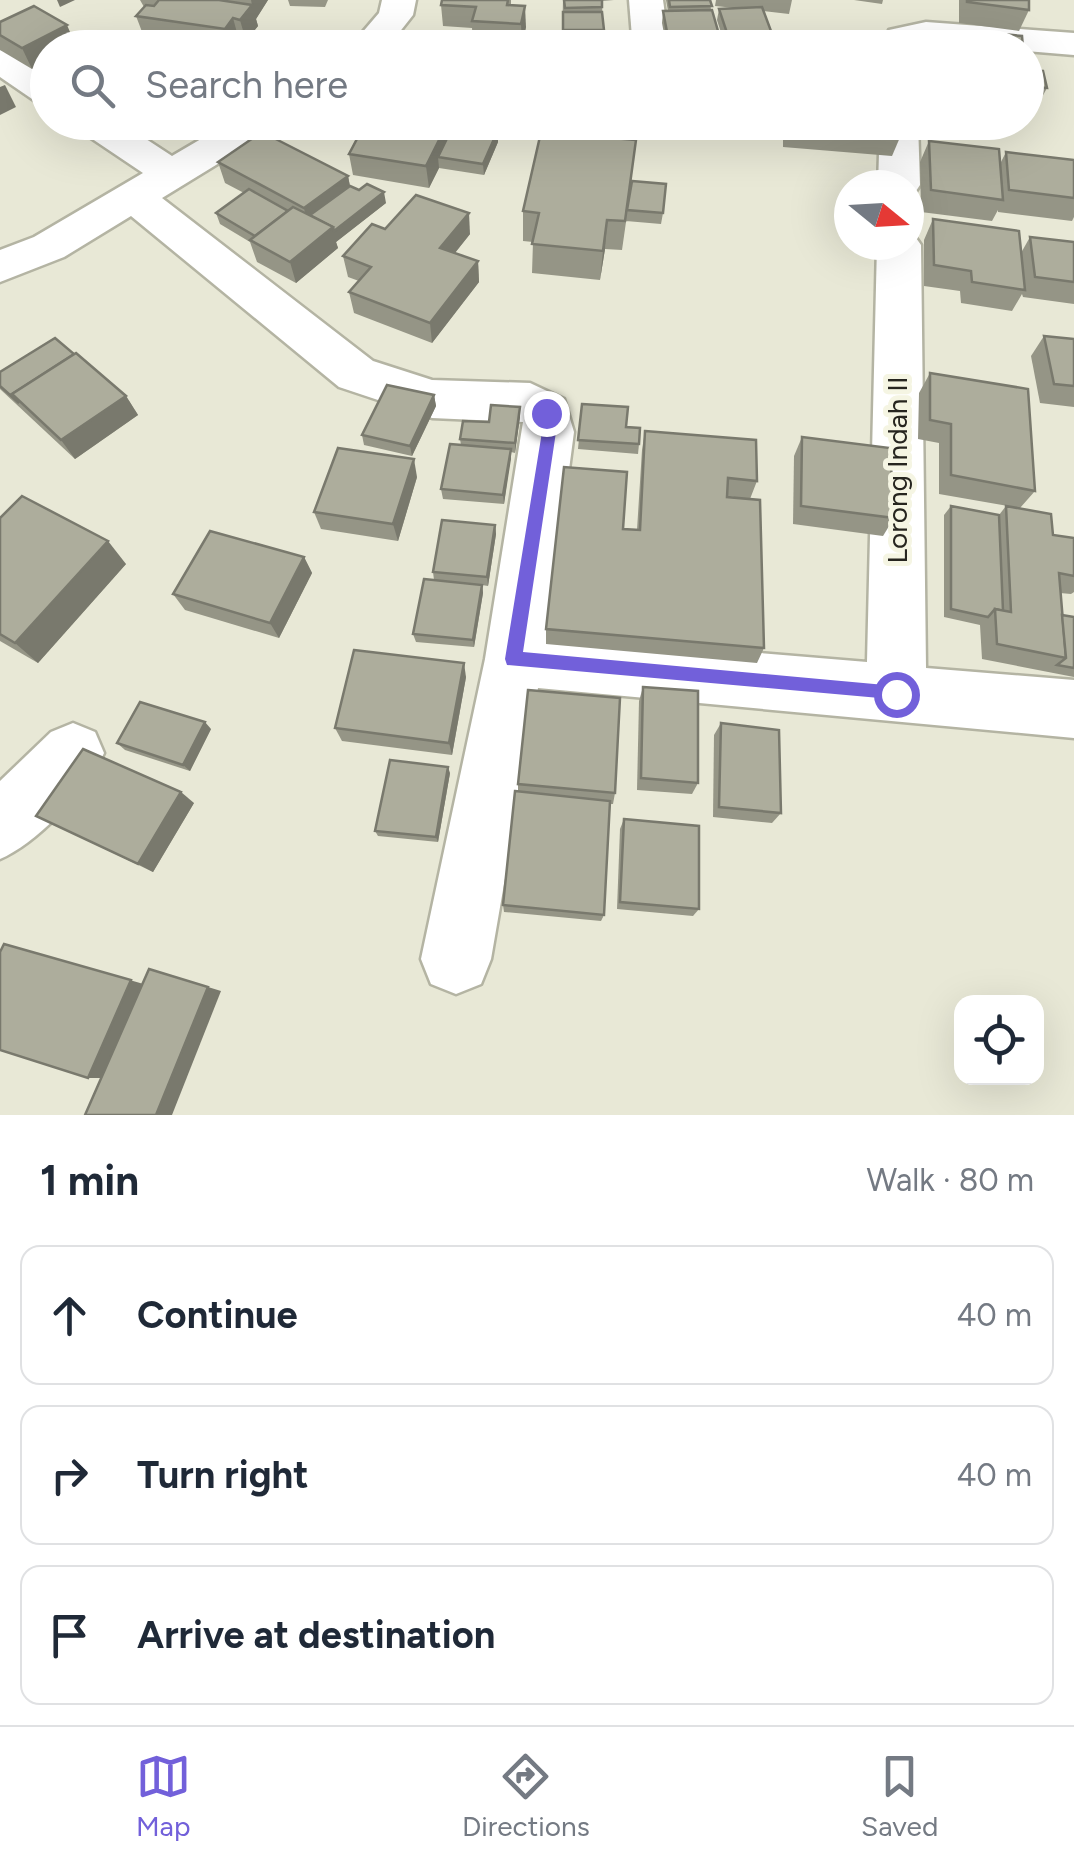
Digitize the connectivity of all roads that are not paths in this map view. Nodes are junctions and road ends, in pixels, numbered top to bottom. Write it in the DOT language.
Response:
graph roads {
  1 [pos="399,0"];
  2 [pos="646,0"];
  3 [pos="383,30"];
  4 [pos="649,30"];
  5 [pos="1044,33"];
  6 [pos="1073,33"];
  7 [pos="0,62"];
  8 [pos="30,81"];
  9 [pos="110,140"];
  10 [pos="229,140"];
  11 [pos="900,140"];
  12 [pos="899,170"];
  13 [pos="153,186"];
  14 [pos="49,247"];
  15 [pos="0,252"];
  16 [pos="899,260"];
  17 [pos="0,268"];
  18 [pos="514,659"];
  19 [pos="896,694"];
  20 [pos="1074,709"];
  21 [pos="72,753"];
  22 [pos="0,826"];
  23 [pos="456,959"];
  1 -- 3 [label="street"];
  2 -- 4 [label="street"];
  5 -- 6 [label="street"];
  7 -- 8 [label="street"];
  9 -- 13 [label="street"];
  10 -- 13 [label="street"];
  11 -- 12 [label="street"];
  13 -- 14 [label="street"];
  13 -- 18 [label="street"];
  14 -- 15 [label="street"];
  14 -- 17 [label="street"];
  16 -- 19 [label="street, Lorong Indah II"];
  18 -- 19 [label="street"];
  18 -- 23 [label="street"];
  19 -- 20 [label="street"];
  21 -- 22 [label="street"];
}
